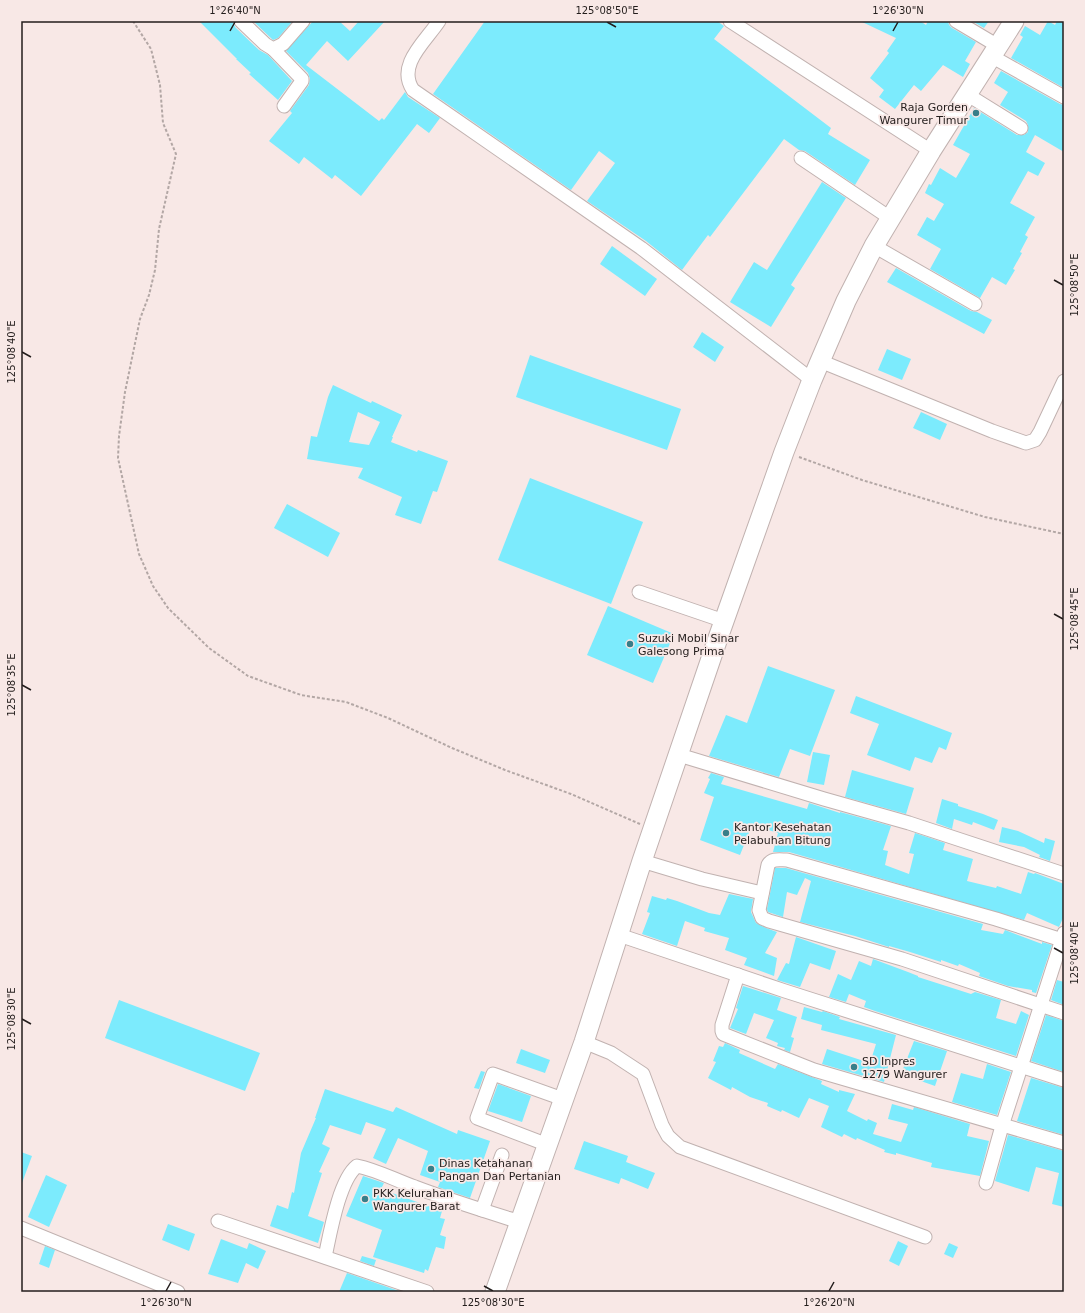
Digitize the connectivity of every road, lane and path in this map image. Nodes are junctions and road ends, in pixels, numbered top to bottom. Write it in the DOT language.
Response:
graph roads {
  1 [pos="133,21"];
  2 [pos="241,21"];
  3 [pos="303,21"];
  4 [pos="439,21"];
  5 [pos="730,21"];
  6 [pos="956,21"];
  7 [pos="1014,21"];
  8 [pos="273,49"];
  9 [pos="995,51"];
  10 [pos="968,96"];
  11 [pos="1064,97"];
  12 [pos="284,106"];
  13 [pos="1021,128"];
  14 [pos="931,151"];
  15 [pos="801,158"];
  16 [pos="890,218"];
  17 [pos="874,246"];
  18 [pos="975,304"];
  19 [pos="820,361"];
  20 [pos="812,380"];
  21 [pos="1064,381"];
  22 [pos="784,452"];
  23 [pos="1064,534"];
  24 [pos="639,592"];
  25 [pos="724,621"];
  26 [pos="679,755"];
  27 [pos="654,830"];
  28 [pos="642,861"];
  29 [pos="1064,874"];
  30 [pos="762,894"];
  31 [pos="619,935"];
  32 [pos="1063,937"];
  33 [pos="1060,959"];
  34 [pos="738,975"];
  35 [pos="1041,1004"];
  36 [pos="1064,1013"];
  37 [pos="584,1042"];
  38 [pos="1022,1066"];
  39 [pos="1064,1080"];
  40 [pos="563,1099"];
  41 [pos="1002,1126"];
  42 [pos="1064,1143"];
  43 [pos="548,1145"];
  44 [pos="502,1156"];
  45 [pos="986,1183"];
  46 [pos="482,1210"];
  47 [pos="218,1221"];
  48 [pos="520,1222"];
  49 [pos="21,1228"];
  50 [pos="925,1237"];
  51 [pos="325,1257"];
  52 [pos="178,1292"];
  53 [pos="426,1292"];
  54 [pos="495,1292"];
  1 -- 27 [label="path"];
  2 -- 8 [label="street"];
  3 -- 8 [label="street"];
  4 -- 20 [label="street"];
  5 -- 14 [label="street"];
  6 -- 9 [label="street"];
  7 -- 9 [label="highway"];
  8 -- 12 [label="street"];
  9 -- 10 [label="highway"];
  9 -- 11 [label="street"];
  10 -- 13 [label="street"];
  10 -- 14 [label="highway"];
  14 -- 16 [label="highway"];
  15 -- 16 [label="street"];
  16 -- 17 [label="highway"];
  17 -- 18 [label="street"];
  17 -- 19 [label="highway"];
  19 -- 20 [label="highway"];
  19 -- 21 [label="street"];
  20 -- 22 [label="highway"];
  22 -- 23 [label="path"];
  22 -- 25 [label="highway"];
  24 -- 25 [label="street"];
  25 -- 26 [label="highway"];
  26 -- 27 [label="highway"];
  26 -- 29 [label="street"];
  27 -- 28 [label="highway"];
  28 -- 30 [label="street"];
  28 -- 31 [label="highway"];
  30 -- 32 [label="street"];
  30 -- 35 [label="street"];
  31 -- 34 [label="street"];
  31 -- 37 [label="highway"];
  32 -- 33 [label="street"];
  33 -- 35 [label="street"];
  34 -- 38 [label="street"];
  34 -- 41 [label="street"];
  35 -- 36 [label="street"];
  35 -- 38 [label="street"];
  37 -- 40 [label="highway"];
  37 -- 50 [label="street"];
  38 -- 39 [label="street"];
  38 -- 41 [label="street"];
  40 -- 43 [label="highway"];
  40 -- 43 [label="street"];
  41 -- 42 [label="street"];
  41 -- 45 [label="street"];
  43 -- 48 [label="highway"];
  44 -- 46 [label="street"];
  46 -- 48 [label="street"];
  46 -- 51 [label="street"];
  47 -- 51 [label="street"];
  48 -- 54 [label="highway"];
  49 -- 52 [label="street"];
  51 -- 53 [label="street"];
}
